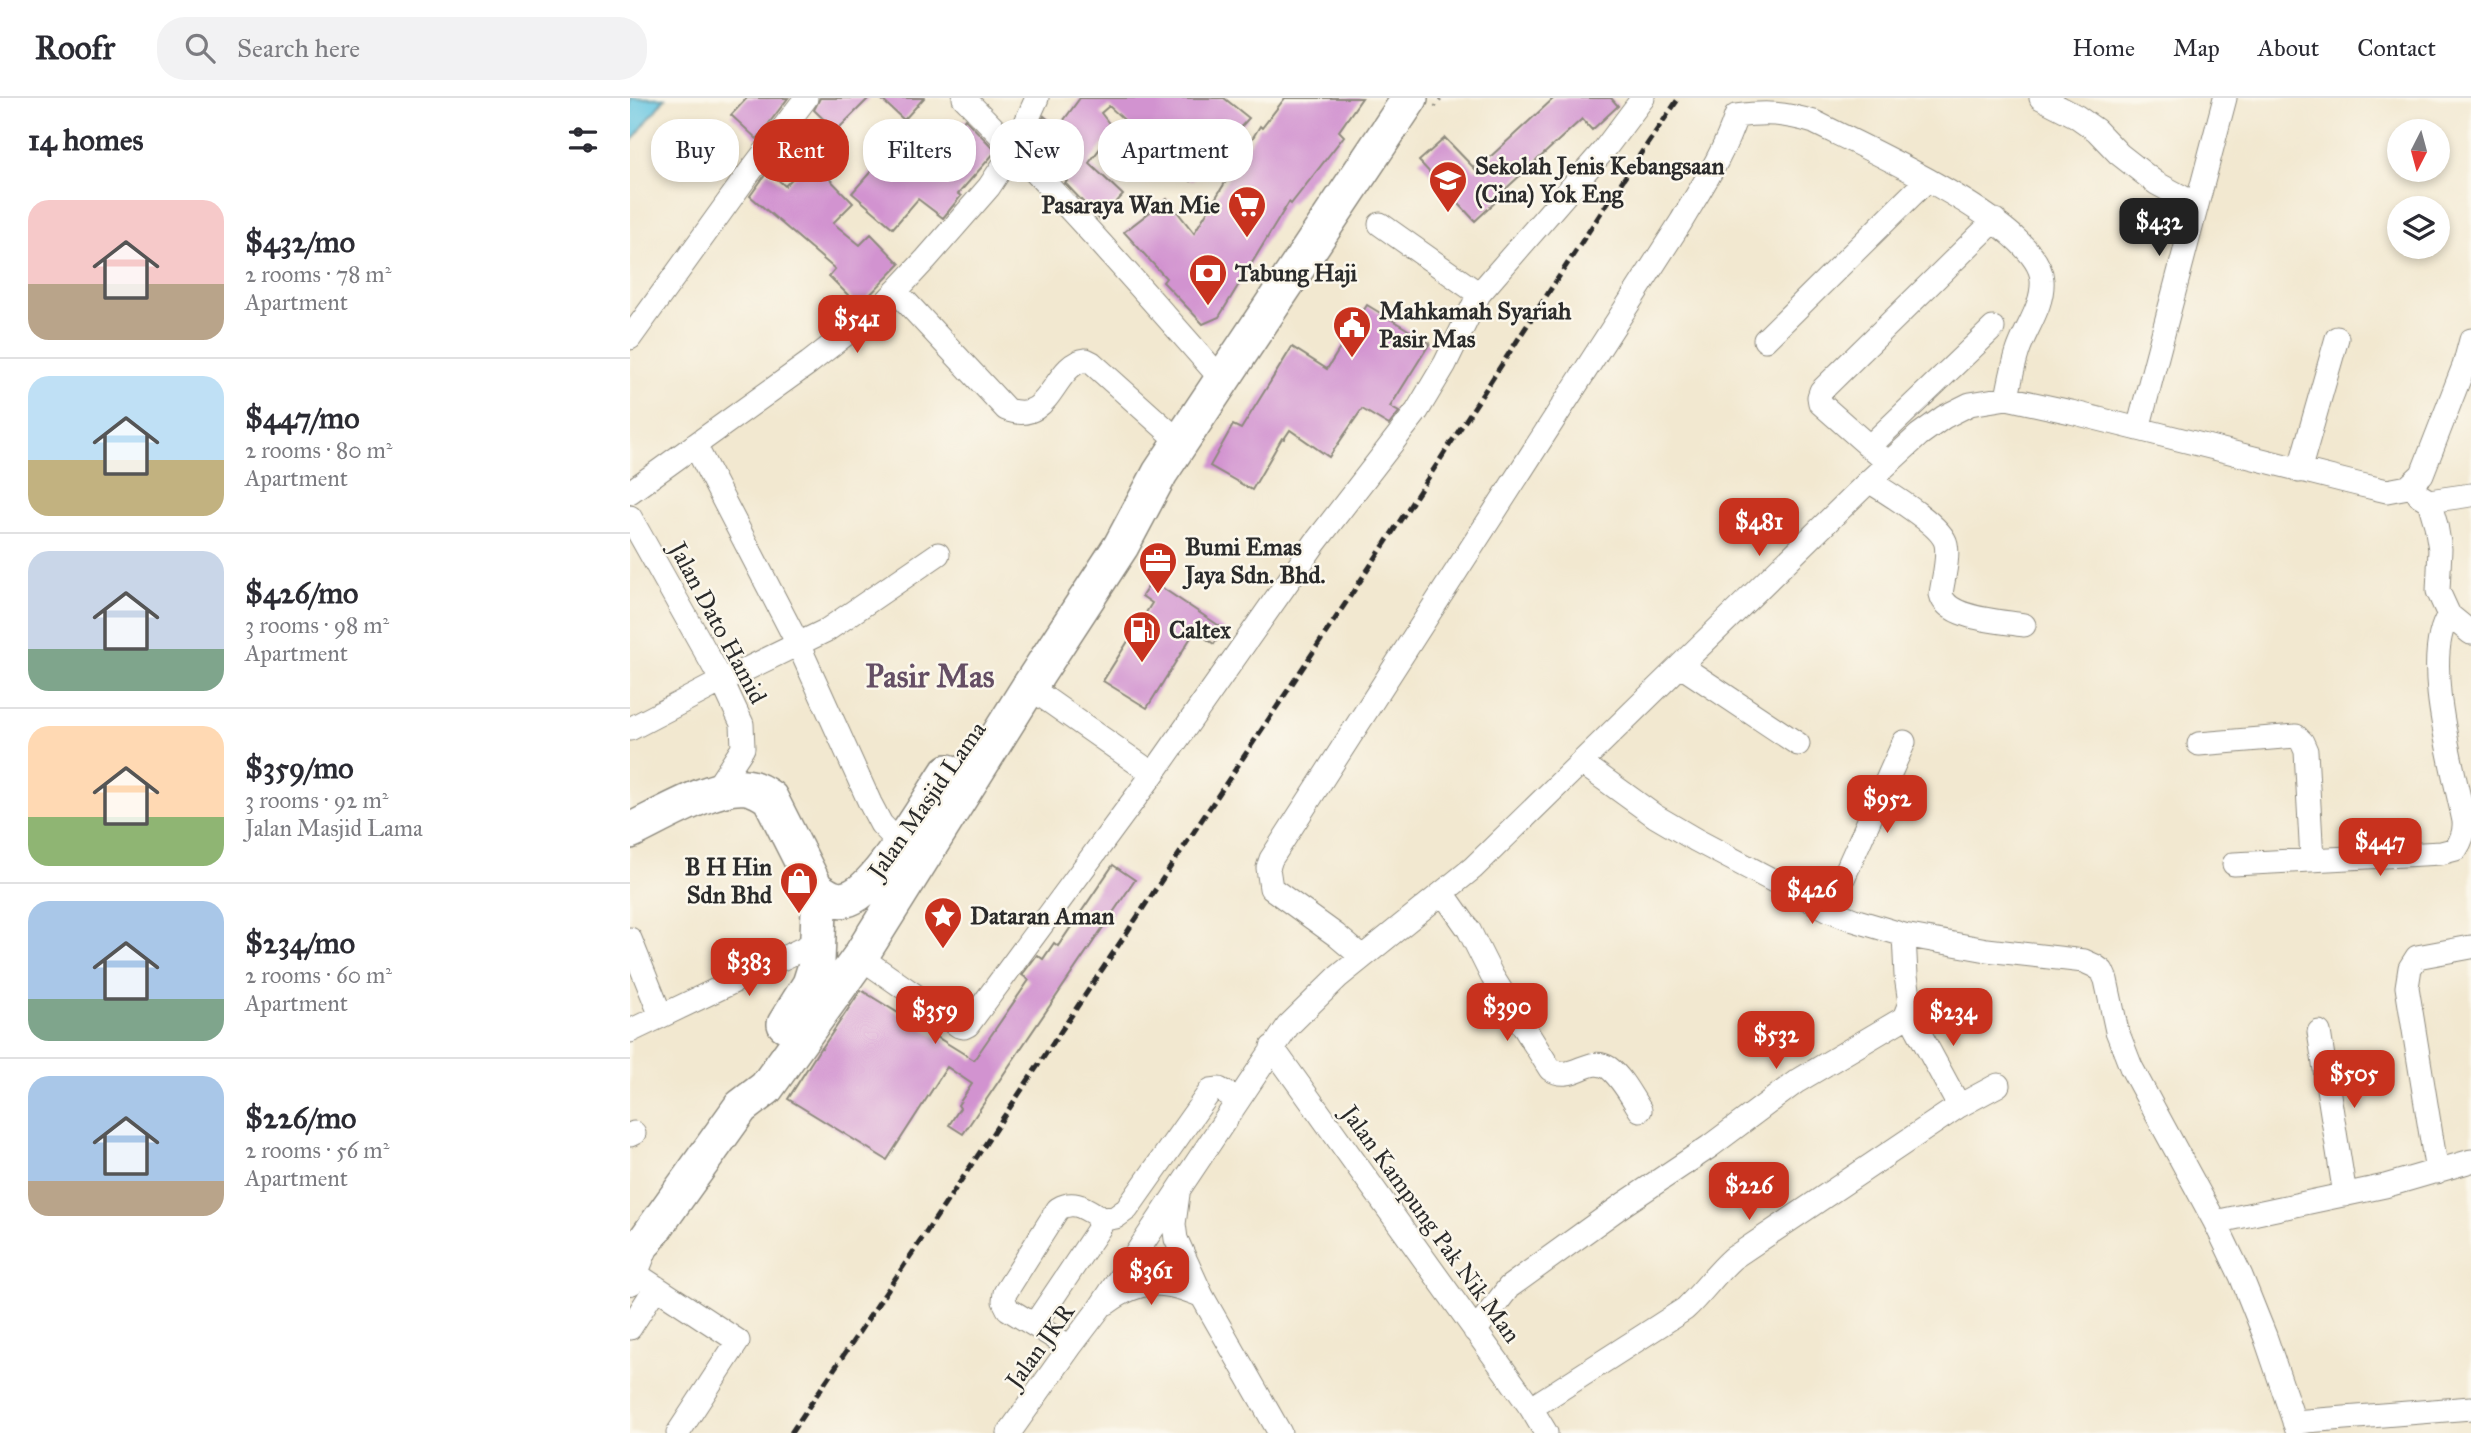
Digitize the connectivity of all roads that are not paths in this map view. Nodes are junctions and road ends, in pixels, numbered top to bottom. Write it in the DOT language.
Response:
graph roads {
  1 [pos="806,98"];
  2 [pos="964,98"];
  3 [pos="1037,98"];
  4 [pos="1643,98"];
  5 [pos="2041,98"];
  6 [pos="2225,98"];
  7 [pos="1422,103"];
  8 [pos="1735,107"];
  9 [pos="1028,119"];
  10 [pos="990,125"];
  11 [pos="1927,180"];
  12 [pos="992,182"];
  13 [pos="1044,182"];
  14 [pos="2195,204"];
  15 [pos="1995,220"];
  16 [pos="1380,224"];
  17 [pos="896,291"];
  18 [pos="1479,294"];
  19 [pos="1993,328"];
  20 [pos="630,338"];
  21 [pos="2337,338"];
  22 [pos="1765,340"];
  23 [pos="2471,340"];
  24 [pos="1222,380"];
  25 [pos="2007,398"];
  26 [pos="2138,429"];
  27 [pos="1180,442"];
  28 [pos="695,445"];
  29 [pos="1869,447"];
  30 [pos="1888,463"];
  31 [pos="2299,471"];
  32 [pos="1869,481"];
  33 [pos="2408,487"];
  34 [pos="630,492"];
  35 [pos="2471,495"];
  36 [pos="2429,501"];
  37 [pos="630,517"];
  38 [pos="938,554"];
  39 [pos="1090,575"];
  40 [pos="2449,615"];
  41 [pos="2024,625"];
  42 [pos="2471,633"];
  43 [pos="798,644"];
  44 [pos="1681,666"];
  45 [pos="722,681"];
  46 [pos="1029,687"];
  47 [pos="630,729"];
  48 [pos="1904,742"];
  49 [pos="1798,744"];
  50 [pos="2199,744"];
  51 [pos="1582,763"];
  52 [pos="1153,774"];
  53 [pos="714,792"];
  54 [pos="630,831"];
  55 [pos="901,845"];
  56 [pos="2312,860"];
  57 [pos="2234,864"];
  58 [pos="816,889"];
  59 [pos="1443,893"];
  60 [pos="1829,910"];
  61 [pos="1904,935"];
  62 [pos="630,939"];
  63 [pos="819,942"];
  64 [pos="2471,947"];
  65 [pos="860,957"];
  66 [pos="1362,957"];
  67 [pos="1908,1012"];
  68 [pos="661,1016"];
  69 [pos="630,1031"];
  70 [pos="2319,1032"];
  71 [pos="1272,1047"];
  72 [pos="1998,1085"];
  73 [pos="1237,1099"];
  74 [pos="1959,1106"];
  75 [pos="741,1107"];
  76 [pos="1640,1110"];
  77 [pos="2471,1161"];
  78 [pos="2437,1172"];
  79 [pos="1181,1184"];
  80 [pos="2345,1195"];
  81 [pos="1099,1220"];
  82 [pos="2216,1222"];
  83 [pos="639,1267"];
  84 [pos="1202,1296"];
  85 [pos="1099,1309"];
  86 [pos="1035,1324"];
  87 [pos="630,1328"];
  88 [pos="1475,1331"];
  89 [pos="1070,1347"];
  90 [pos="1531,1408"];
  91 [pos="2471,1408"];
  92 [pos="2296,1427"];
  93 [pos="678,1433"];
  94 [pos="1009,1433"];
  95 [pos="1280,1433"];
  96 [pos="1546,1433"];
  1 -- 20 [label="street"];
  2 -- 10 [label="street"];
  3 -- 9 [label="street"];
  4 -- 18 [label="street"];
  5 -- 14 [label="street"];
  6 -- 14 [label="street"];
  7 -- 24 [label="highway, Jalan Masjid Lama"];
  8 -- 11 [label="street"];
  8 -- 66 [label="street"];
  11 -- 15 [label="street"];
  11 -- 22 [label="street"];
  12 -- 17 [label="street"];
  13 -- 24 [label="street"];
  14 -- 26 [label="street"];
  15 -- 25 [label="street"];
  15 -- 29 [label="street"];
  16 -- 18 [label="street"];
  17 -- 27 [label="street"];
  17 -- 28 [label="street"];
  18 -- 52 [label="street"];
  19 -- 29 [label="street"];
  21 -- 31 [label="street"];
  23 -- 33 [label="street"];
  24 -- 27 [label="highway, Jalan Masjid Lama"];
  25 -- 26 [label="street"];
  25 -- 30 [label="street, Jalan JKR"];
  26 -- 31 [label="street"];
  27 -- 39 [label="highway, Jalan Masjid Lama"];
  28 -- 34 [label="street"];
  28 -- 43 [label="street"];
  29 -- 30 [label="street"];
  30 -- 32 [label="street, Jalan JKR"];
  31 -- 33 [label="street"];
  32 -- 41 [label="street"];
  32 -- 44 [label="street, Jalan JKR"];
  33 -- 36 [label="street"];
  35 -- 36 [label="street"];
  36 -- 40 [label="street"];
  37 -- 45 [label="street, Jalan Dato Hamid"];
  38 -- 43 [label="street"];
  39 -- 46 [label="highway, Jalan Masjid Lama"];
  39 -- 55 [label="highway, Jalan Masjid Lama"];
  40 -- 42 [label="street"];
  40 -- 56 [label="street"];
  43 -- 45 [label="street"];
  43 -- 55 [label="street"];
  44 -- 49 [label="street"];
  44 -- 51 [label="street, Jalan JKR"];
  45 -- 47 [label="street"];
  45 -- 53 [label="street, Jalan Dato Hamid"];
  46 -- 52 [label="street"];
  46 -- 65 [label="highway, Jalan Masjid Lama"];
  48 -- 60 [label="street"];
  50 -- 56 [label="street"];
  51 -- 59 [label="street, Jalan JKR"];
  51 -- 60 [label="street"];
  52 -- 65 [label="street"];
  53 -- 54 [label="highway"];
  53 -- 58 [label="highway"];
  55 -- 58 [label="highway, Jalan Masjid Lama"];
  56 -- 57 [label="street"];
  58 -- 63 [label="highway, Jalan Masjid Lama"];
  59 -- 66 [label="street, Jalan JKR"];
  59 -- 76 [label="street"];
  60 -- 61 [label="street"];
  61 -- 67 [label="street"];
  61 -- 82 [label="street"];
  62 -- 68 [label="street"];
  63 -- 68 [label="street"];
  63 -- 75 [label="highway, Jalan Masjid Lama"];
  64 -- 78 [label="street"];
  65 -- 75 [label="highway, Jalan Masjid Lama"];
  66 -- 71 [label="street, Jalan JKR"];
  67 -- 74 [label="street"];
  67 -- 88 [label="street"];
  68 -- 69 [label="street"];
  70 -- 80 [label="street"];
  71 -- 73 [label="street, Jalan JKR"];
  71 -- 88 [label="street, Jalan Kampung Pak Nik Man"];
  72 -- 74 [label="street"];
  73 -- 79 [label="street, Jalan JKR"];
  73 -- 81 [label="street"];
  74 -- 90 [label="street"];
  75 -- 83 [label="highway, Jalan Masjid Lama"];
  77 -- 78 [label="street"];
  78 -- 80 [label="street"];
  79 -- 84 [label="street"];
  79 -- 85 [label="street, Jalan JKR"];
  80 -- 82 [label="street"];
  81 -- 86 [label="street"];
  81 -- 86 [label="street"];
  82 -- 92 [label="street"];
  83 -- 87 [label="street"];
  83 -- 93 [label="street"];
  84 -- 85 [label="street"];
  84 -- 95 [label="street"];
  85 -- 89 [label="street, Jalan JKR"];
  86 -- 89 [label="street"];
  88 -- 90 [label="street, Jalan Kampung Pak Nik Man"];
  89 -- 94 [label="street, Jalan JKR"];
  90 -- 96 [label="street, Jalan Kampung Pak Nik Man"];
  91 -- 92 [label="street"];
}
